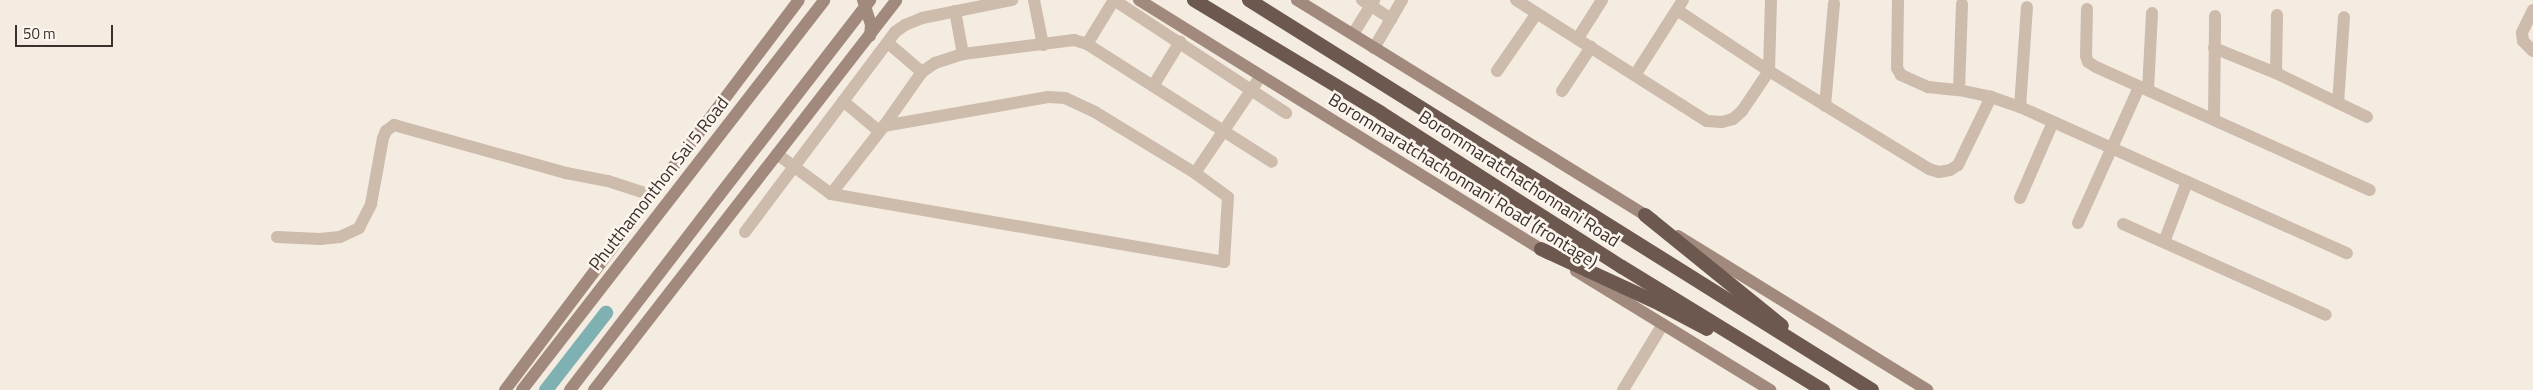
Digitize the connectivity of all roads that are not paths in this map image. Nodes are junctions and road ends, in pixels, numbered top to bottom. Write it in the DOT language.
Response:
graph roads {
  1 [pos="799,0"];
  2 [pos="824,0"];
  3 [pos="863,0"];
  4 [pos="870,0"];
  5 [pos="896,0"];
  6 [pos="1012,0"];
  7 [pos="1034,0"];
  8 [pos="1114,0"];
  9 [pos="1139,0"];
  10 [pos="1194,0"];
  11 [pos="1248,0"];
  12 [pos="1298,0"];
  13 [pos="1402,0"];
  14 [pos="1602,0"];
  15 [pos="1771,0"];
  16 [pos="1898,0"];
  17 [pos="1521,1"];
  18 [pos="1369,2"];
  19 [pos="1834,3"];
  20 [pos="1962,4"];
  21 [pos="1680,5"];
  22 [pos="2026,7"];
  23 [pos="2087,9"];
  24 [pos="2533,10"];
  25 [pos="955,11"];
  26 [pos="1537,13"];
  27 [pos="2152,13"];
  28 [pos="2277,15"];
  29 [pos="2215,16"];
  30 [pos="2344,17"];
  31 [pos="1391,18"];
  32 [pos="1353,34"];
  33 [pos="870,36"];
  34 [pos="1578,38"];
  35 [pos="888,42"];
  36 [pos="1180,42"];
  37 [pos="1087,44"];
  38 [pos="1042,45"];
  39 [pos="1591,47"];
  40 [pos="1374,48"];
  41 [pos="2214,48"];
  42 [pos="2533,50"];
  43 [pos="963,54"];
  44 [pos="1498,71"];
  45 [pos="1769,71"];
  46 [pos="922,72"];
  47 [pos="2276,73"];
  48 [pos="1635,75"];
  49 [pos="1261,76"];
  50 [pos="1153,86"];
  51 [pos="2144,89"];
  52 [pos="1252,90"];
  53 [pos="1959,90"];
  54 [pos="1562,91"];
  55 [pos="1991,97"];
  56 [pos="843,101"];
  57 [pos="2338,103"];
  58 [pos="1824,106"];
  59 [pos="2020,107"];
  60 [pos="1286,113"];
  61 [pos="2367,117"];
  62 [pos="2214,119"];
  63 [pos="2053,122"];
  64 [pos="882,128"];
  65 [pos="1226,130"];
  66 [pos="2112,149"];
  67 [pos="777,154"];
  68 [pos="1272,162"];
  69 [pos="793,166"];
  70 [pos="1195,173"];
  71 [pos="2187,182"];
  72 [pos="2370,190"];
  73 [pos="831,194"];
  74 [pos="651,195"];
  75 [pos="2020,198"];
  76 [pos="1645,215"];
  77 [pos="2078,223"];
  78 [pos="2123,224"];
  79 [pos="745,232"];
  80 [pos="277,237"];
  81 [pos="2164,242"];
  82 [pos="1541,249"];
  83 [pos="2347,254"];
  84 [pos="2326,315"];
  85 [pos="1663,324"];
  86 [pos="1835,367"];
  87 [pos="505,390"];
  88 [pos="522,390"];
  89 [pos="570,390"];
  90 [pos="594,390"];
  91 [pos="1623,390"];
  92 [pos="1770,390"];
  93 [pos="1823,390"];
  94 [pos="1872,390"];
  95 [pos="1927,390"];
  1 -- 74 [label="main road"];
  2 -- 88 [label="main road, Phutthamonthon Sai 5 Road"];
  3 -- 33 [label="main road"];
  4 -- 89 [label="main road, bridge"];
  5 -- 33 [label="main road"];
  6 -- 25 [label="street"];
  7 -- 38 [label="street"];
  8 -- 36 [label="street"];
  8 -- 37 [label="street"];
  9 -- 49 [label="main road, Borommaratchachonnani Road (frontage)"];
  10 -- 93 [label="highway, Borommaratchachonnani Road"];
  11 -- 86 [label="highway, Borommaratchachonnani Road"];
  12 -- 32 [label="main road"];
  13 -- 31 [label="street"];
  14 -- 34 [label="street"];
  15 -- 45 [label="street"];
  16 -- 53 [label="street"];
  17 -- 26 [label="street"];
  18 -- 31 [label="street"];
  18 -- 32 [label="street"];
  19 -- 58 [label="street"];
  20 -- 53 [label="street"];
  21 -- 45 [label="street"];
  21 -- 48 [label="street"];
  22 -- 59 [label="street"];
  23 -- 51 [label="street"];
  24 -- 42 [label="street"];
  25 -- 35 [label="street"];
  25 -- 43 [label="street"];
  26 -- 34 [label="street"];
  26 -- 44 [label="street"];
  27 -- 51 [label="street"];
  28 -- 47 [label="street"];
  29 -- 41 [label="street"];
  30 -- 57 [label="street"];
  31 -- 40 [label="street"];
  32 -- 40 [label="main road"];
  33 -- 67 [label="main road"];
  34 -- 39 [label="street"];
  35 -- 46 [label="street"];
  35 -- 56 [label="street"];
  36 -- 50 [label="street"];
  36 -- 52 [label="street"];
  37 -- 38 [label="street"];
  37 -- 50 [label="street"];
  38 -- 43 [label="street"];
  39 -- 48 [label="street"];
  39 -- 54 [label="street"];
  40 -- 76 [label="main road"];
  41 -- 47 [label="street"];
  41 -- 62 [label="street"];
  43 -- 46 [label="street"];
  45 -- 48 [label="street"];
  45 -- 58 [label="street"];
  46 -- 64 [label="street"];
  47 -- 57 [label="street"];
  49 -- 52 [label="street"];
  49 -- 82 [label="main road, Borommaratchachonnani Road (frontage)"];
  50 -- 65 [label="street"];
  51 -- 62 [label="street"];
  51 -- 66 [label="street"];
  52 -- 60 [label="street"];
  52 -- 65 [label="street"];
  53 -- 55 [label="street"];
  55 -- 58 [label="street"];
  55 -- 59 [label="street"];
  56 -- 64 [label="street"];
  56 -- 69 [label="street"];
  57 -- 61 [label="street"];
  59 -- 63 [label="street"];
  62 -- 72 [label="street"];
  63 -- 66 [label="street"];
  63 -- 75 [label="street"];
  64 -- 70 [label="street"];
  64 -- 73 [label="street"];
  65 -- 68 [label="street"];
  65 -- 70 [label="street"];
  66 -- 71 [label="street"];
  66 -- 77 [label="street"];
  67 -- 69 [label="street"];
  67 -- 90 [label="main road"];
  69 -- 73 [label="street"];
  69 -- 79 [label="street"];
  70 -- 73 [label="street"];
  71 -- 81 [label="street"];
  71 -- 83 [label="street"];
  74 -- 80 [label="street"];
  74 -- 87 [label="main road"];
  76 -- 86 [label="highway"];
  76 -- 95 [label="main road"];
  78 -- 81 [label="street"];
  81 -- 84 [label="street"];
  82 -- 85 [label="main road, Borommaratchachonnani Road (frontage)"];
  82 -- 93 [label="highway"];
  85 -- 91 [label="street"];
  85 -- 92 [label="main road, Borommaratchachonnani Road (frontage)"];
  86 -- 94 [label="highway, Borommaratchachonnani Road"];
}
